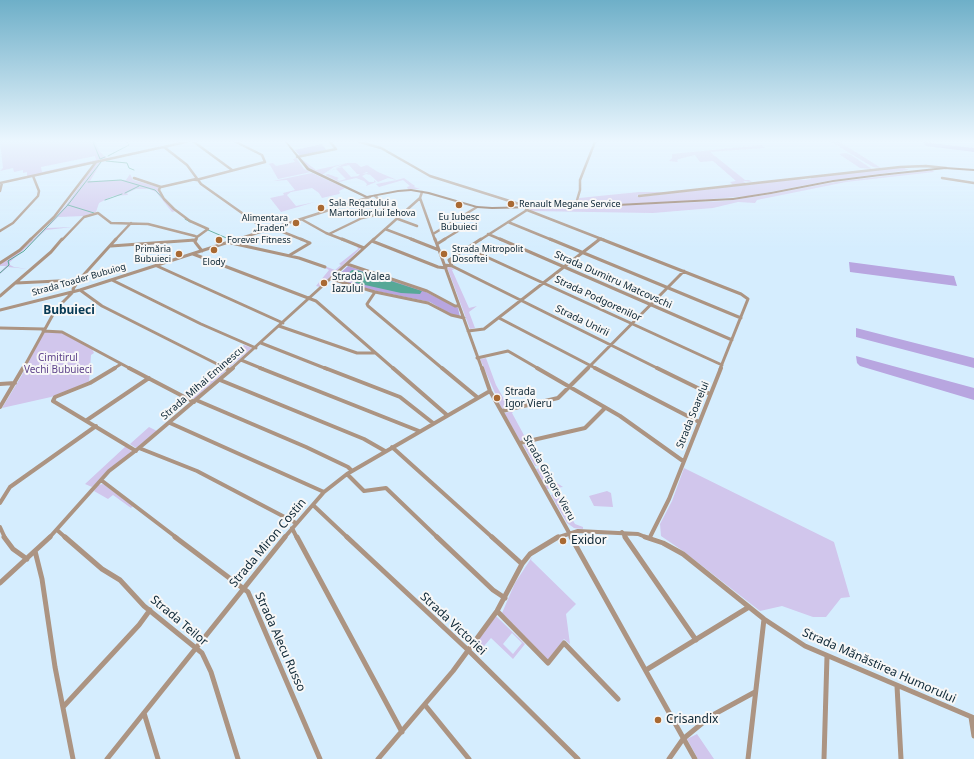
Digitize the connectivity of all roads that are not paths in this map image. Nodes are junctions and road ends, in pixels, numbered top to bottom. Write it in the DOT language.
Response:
graph roads {
  1 [pos="27,177"];
  2 [pos="34,177"];
  3 [pos="84,177"];
  4 [pos="202,177"];
  5 [pos="326,177"];
  6 [pos="435,177"];
  7 [pos="581,177"];
  8 [pos="801,177"];
  9 [pos="865,177"];
  10 [pos="134,178"];
  11 [pos="942,178"];
  12 [pos="196,179"];
  13 [pos="1,183"];
  14 [pos="974,183"];
  15 [pos="160,187"];
  16 [pos="0,191"];
  17 [pos="422,192"];
  18 [pos="375,196"];
  19 [pos="639,196"];
  20 [pos="370,197"];
  21 [pos="420,198"];
  22 [pos="477,207"];
  23 [pos="575,207"];
  24 [pos="532,208"];
  25 [pos="526,209"];
  26 [pos="301,219"];
  27 [pos="398,219"];
  28 [pos="508,222"];
  29 [pos="131,224"];
  30 [pos="417,226"];
  31 [pos="473,227"];
  32 [pos="272,228"];
  33 [pos="266,230"];
  34 [pos="385,230"];
  35 [pos="0,231"];
  36 [pos="330,234"];
  37 [pos="433,234"];
  38 [pos="488,234"];
  39 [pos="196,237"];
  40 [pos="600,239"];
  41 [pos="195,240"];
  42 [pos="372,241"];
  43 [pos="230,242"];
  44 [pos="437,244"];
  45 [pos="111,246"];
  46 [pos="364,248"];
  47 [pos="467,248"];
  48 [pos="439,250"];
  49 [pos="202,251"];
  50 [pos="582,252"];
  51 [pos="193,254"];
  52 [pos="290,255"];
  53 [pos="0,263"];
  54 [pos="347,264"];
  55 [pos="157,266"];
  56 [pos="446,266"];
  57 [pos="452,266"];
  58 [pos="325,267"];
  59 [pos="563,267"];
  60 [pos="684,272"];
  61 [pos="331,279"];
  62 [pos="79,280"];
  63 [pos="112,280"];
  64 [pos="16,283"];
  65 [pos="543,283"];
  66 [pos="668,288"];
  67 [pos="80,290"];
  68 [pos="74,291"];
  69 [pos="375,292"];
  70 [pos="0,296"];
  71 [pos="311,299"];
  72 [pos="521,301"];
  73 [pos="651,305"];
  74 [pos="459,306"];
  75 [pos="0,310"];
  76 [pos="464,318"];
  77 [pos="499,318"];
  78 [pos="741,318"];
  79 [pos="283,323"];
  80 [pos="632,324"];
  81 [pos="279,326"];
  82 [pos="0,328"];
  83 [pos="43,330"];
  84 [pos="468,331"];
  85 [pos="732,340"];
  86 [pos="261,343"];
  87 [pos="611,345"];
  88 [pos="256,348"];
  89 [pos="374,353"];
  90 [pos="477,358"];
  91 [pos="241,360"];
  92 [pos="121,364"];
  93 [pos="722,365"];
  94 [pos="591,366"];
  95 [pos="230,370"];
  96 [pos="149,378"];
  97 [pos="220,380"];
  98 [pos="15,383"];
  99 [pos="0,384"];
  100 [pos="569,387"];
  101 [pos="490,391"];
  102 [pos="710,394"];
  103 [pos="477,397"];
  104 [pos="195,401"];
  105 [pos="0,407"];
  106 [pos="605,408"];
  107 [pos="502,411"];
  108 [pos="447,415"];
  109 [pos="87,420"];
  110 [pos="699,422"];
  111 [pos="170,423"];
  112 [pos="433,423"];
  113 [pos="96,426"];
  114 [pos="419,431"];
  115 [pos="520,443"];
  116 [pos="392,447"];
  117 [pos="138,450"];
  118 [pos="385,451"];
  119 [pos="683,461"];
  120 [pos="352,471"];
  121 [pos="347,474"];
  122 [pos="101,480"];
  123 [pos="324,492"];
  124 [pos="0,502"];
  125 [pos="313,505"];
  126 [pos="296,523"];
  127 [pos="0,527"];
  128 [pos="292,528"];
  129 [pos="57,530"];
  130 [pos="569,532"];
  131 [pos="622,532"];
  132 [pos="650,537"];
  133 [pos="35,551"];
  134 [pos="27,559"];
  135 [pos="522,564"];
  136 [pos="0,583"];
  137 [pos="244,588"];
  138 [pos="506,598"];
  139 [pos="750,607"];
  140 [pos="150,610"];
  141 [pos="497,611"];
  142 [pos="764,619"];
  143 [pos="696,640"];
  144 [pos="196,647"];
  145 [pos="468,650"];
  146 [pos="827,656"];
  147 [pos="646,670"];
  148 [pos="897,686"];
  149 [pos="755,692"];
  150 [pos="618,699"];
  151 [pos="425,704"];
  152 [pos="64,706"];
  153 [pos="144,713"];
  154 [pos="973,718"];
  155 [pos="402,732"];
  156 [pos="974,736"];
  157 [pos="683,739"];
  158 [pos="382,757"];
  159 [pos="73,759"];
  160 [pos="106,759"];
  161 [pos="158,759"];
  162 [pos="238,759"];
  163 [pos="320,759"];
  164 [pos="469,759"];
  165 [pos="578,759"];
  166 [pos="669,759"];
  167 [pos="695,759"];
  168 [pos="748,759"];
  169 [pos="824,759"];
  170 [pos="901,759"];
  1 -- 13 [label="street"];
  2 -- 35 [label="street"];
  3 -- 53 [label="street"];
  4 -- 12 [label="street"];
  5 -- 20 [label="street"];
  6 -- 24 [label="street"];
  7 -- 23 [label="street"];
  8 -- 19 [label="street"];
  9 -- 23 [label="street, Strada Toader Bubuiog"];
  10 -- 15 [label="street"];
  11 -- 14 [label="street"];
  12 -- 15 [label="street"];
  12 -- 33 [label="street"];
  13 -- 16 [label="street"];
  15 -- 39 [label="street"];
  17 -- 18 [label="street, Strada Toader Bubuiog"];
  17 -- 21 [label="street"];
  17 -- 22 [label="street, Strada Toader Bubuiog"];
  18 -- 20 [label="street, Strada Toader Bubuiog"];
  18 -- 36 [label="street"];
  20 -- 26 [label="street, Strada Toader Bubuiog"];
  21 -- 27 [label="street, Strada Mihai Eminescu"];
  21 -- 37 [label="street, Strada Grigore Vieru"];
  22 -- 25 [label="street, Strada Toader Bubuiog"];
  22 -- 37 [label="street"];
  23 -- 24 [label="street, Strada Toader Bubuiog"];
  24 -- 25 [label="street, Strada Toader Bubuiog"];
  25 -- 28 [label="street"];
  25 -- 40 [label="street"];
  26 -- 32 [label="street, Strada Toader Bubuiog"];
  26 -- 36 [label="street"];
  27 -- 30 [label="street"];
  27 -- 34 [label="street, Strada Mihai Eminescu"];
  28 -- 38 [label="street"];
  28 -- 50 [label="street"];
  29 -- 39 [label="street"];
  29 -- 45 [label="street"];
  29 -- 64 [label="street"];
  31 -- 44 [label="street"];
  32 -- 33 [label="street, Strada Toader Bubuiog"];
  32 -- 52 [label="street"];
  33 -- 43 [label="street, Strada Toader Bubuiog"];
  34 -- 42 [label="street, Strada Mihai Eminescu"];
  34 -- 48 [label="street"];
  36 -- 46 [label="street"];
  37 -- 44 [label="street, Strada Grigore Vieru"];
  38 -- 47 [label="street"];
  38 -- 59 [label="street, Strada Dumitru Matcovschi"];
  39 -- 41 [label="street"];
  40 -- 50 [label="street"];
  40 -- 60 [label="street"];
  41 -- 45 [label="street"];
  41 -- 49 [label="street"];
  42 -- 46 [label="street, Strada Mihai Eminescu"];
  42 -- 56 [label="street, Strada Unirii"];
  43 -- 49 [label="street, Strada Toader Bubuiog"];
  43 -- 52 [label="street"];
  44 -- 48 [label="street, Strada Grigore Vieru"];
  45 -- 62 [label="street"];
  46 -- 54 [label="street, Strada Mihai Eminescu"];
  47 -- 57 [label="street"];
  47 -- 65 [label="street, Strada Podgorenilor"];
  48 -- 56 [label="street, Strada Grigore Vieru"];
  49 -- 51 [label="street, Strada Toader Bubuiog"];
  50 -- 59 [label="street"];
  50 -- 66 [label="street"];
  51 -- 55 [label="street, Strada Toader Bubuiog"];
  51 -- 71 [label="street"];
  52 -- 58 [label="street"];
  54 -- 61 [label="street, Strada Mihai Eminescu"];
  54 -- 74 [label="street"];
  55 -- 63 [label="street, Strada Toader Bubuiog"];
  55 -- 79 [label="street"];
  56 -- 57 [label="street, Strada Unirii"];
  56 -- 74 [label="street, Strada Grigore Vieru"];
  57 -- 72 [label="street, Strada Unirii"];
  59 -- 65 [label="street"];
  59 -- 73 [label="street, Strada Dumitru Matcovschi"];
  60 -- 66 [label="street"];
  60 -- 78 [label="street, Strada Soarelui"];
  61 -- 69 [label="street"];
  61 -- 71 [label="street, Strada Mihai Eminescu"];
  62 -- 64 [label="street"];
  62 -- 68 [label="street"];
  63 -- 67 [label="street, Strada Toader Bubuiog"];
  63 -- 88 [label="street"];
  64 -- 70 [label="street"];
  65 -- 72 [label="street"];
  65 -- 80 [label="street, Strada Podgorenilor"];
  66 -- 73 [label="street"];
  66 -- 78 [label="street"];
  67 -- 68 [label="street, Strada Toader Bubuiog"];
  67 -- 95 [label="street"];
  68 -- 75 [label="street, Strada Toader Bubuiog"];
  68 -- 83 [label="street"];
  69 -- 76 [label="street"];
  69 -- 103 [label="street"];
  71 -- 79 [label="street, Strada Mihai Eminescu"];
  71 -- 89 [label="street"];
  72 -- 77 [label="street"];
  72 -- 87 [label="street, Strada Unirii"];
  73 -- 80 [label="street"];
  73 -- 85 [label="street, Strada Dumitru Matcovschi"];
  74 -- 76 [label="street, Strada Grigore Vieru"];
  76 -- 84 [label="street, Strada Grigore Vieru"];
  77 -- 84 [label="street"];
  77 -- 94 [label="street"];
  78 -- 85 [label="street, Strada Soarelui"];
  79 -- 81 [label="street, Strada Mihai Eminescu"];
  80 -- 87 [label="street"];
  80 -- 93 [label="street, Strada Podgorenilor"];
  81 -- 86 [label="street, Strada Mihai Eminescu"];
  81 -- 89 [label="street"];
  82 -- 83 [label="street"];
  83 -- 92 [label="street"];
  83 -- 98 [label="street"];
  84 -- 90 [label="street, Strada Grigore Vieru"];
  85 -- 93 [label="street, Strada Soarelui"];
  86 -- 88 [label="street, Strada Mihai Eminescu"];
  86 -- 112 [label="street"];
  87 -- 94 [label="street"];
  87 -- 102 [label="street, Strada Unirii"];
  88 -- 91 [label="street, Strada Mihai Eminescu"];
  89 -- 108 [label="street"];
  90 -- 100 [label="street"];
  90 -- 101 [label="street, Strada Grigore Vieru"];
  91 -- 95 [label="street, Strada Mihai Eminescu"];
  91 -- 114 [label="street"];
  92 -- 96 [label="street"];
  92 -- 109 [label="street"];
  93 -- 102 [label="street, Strada Soarelui"];
  94 -- 100 [label="street"];
  94 -- 110 [label="street"];
  95 -- 97 [label="street, Strada Mihai Eminescu"];
  96 -- 104 [label="street"];
  96 -- 109 [label="street"];
  97 -- 104 [label="street, Strada Mihai Eminescu"];
  97 -- 118 [label="street"];
  98 -- 99 [label="street"];
  98 -- 105 [label="street"];
  100 -- 106 [label="street"];
  100 -- 107 [label="street"];
  101 -- 103 [label="street, Strada Miron Costin"];
  101 -- 107 [label="street, Strada Grigore Vieru"];
  102 -- 110 [label="street, Strada Soarelui"];
  103 -- 108 [label="street, Strada Miron Costin"];
  104 -- 111 [label="street, Strada Mihai Eminescu"];
  104 -- 120 [label="street"];
  106 -- 115 [label="street"];
  106 -- 119 [label="street"];
  107 -- 115 [label="street, Strada Grigore Vieru"];
  108 -- 112 [label="street, Strada Miron Costin"];
  109 -- 113 [label="street"];
  110 -- 119 [label="street, Strada Soarelui"];
  111 -- 117 [label="street, Strada Mihai Eminescu"];
  111 -- 123 [label="street"];
  112 -- 114 [label="street, Strada Miron Costin"];
  113 -- 117 [label="street"];
  113 -- 124 [label="street"];
  114 -- 116 [label="street, Strada Miron Costin"];
  115 -- 130 [label="street, Strada Grigore Vieru"];
  116 -- 118 [label="street, Strada Miron Costin"];
  116 -- 135 [label="street"];
  117 -- 122 [label="street, Strada Mihai Eminescu"];
  117 -- 126 [label="street"];
  118 -- 120 [label="street, Strada Miron Costin"];
  119 -- 132 [label="street, Strada Soarelui"];
  120 -- 121 [label="street, Strada Miron Costin"];
  121 -- 123 [label="street, Strada Miron Costin"];
  121 -- 138 [label="street"];
  122 -- 129 [label="street, Strada Mihai Eminescu"];
  122 -- 137 [label="street, Strada Alecu Russo"];
  123 -- 125 [label="street, Strada Miron Costin"];
  125 -- 126 [label="street, Strada Miron Costin"];
  125 -- 145 [label="street, Strada Victoriei"];
  126 -- 128 [label="street, Strada Miron Costin"];
  127 -- 134 [label="street"];
  128 -- 137 [label="street, Strada Miron Costin"];
  128 -- 155 [label="street"];
  129 -- 133 [label="street, Strada Mihai Eminescu"];
  129 -- 140 [label="street, Strada Teilor"];
  130 -- 131 [label="street, Strada Mănăstirea Humorului"];
  130 -- 135 [label="street"];
  130 -- 147 [label="street, Strada Grigore Vieru"];
  131 -- 132 [label="street, Strada Mănăstirea Humorului"];
  131 -- 143 [label="street"];
  132 -- 139 [label="street, Strada Mănăstirea Humorului"];
  133 -- 134 [label="street, Strada Mihai Eminescu"];
  133 -- 152 [label="street"];
  134 -- 136 [label="street, Strada Mihai Eminescu"];
  135 -- 138 [label="street"];
  137 -- 144 [label="street, Strada Miron Costin"];
  137 -- 163 [label="street, Strada Alecu Russo"];
  138 -- 141 [label="street"];
  139 -- 142 [label="street, Strada Mănăstirea Humorului"];
  139 -- 143 [label="street"];
  140 -- 144 [label="street, Strada Teilor"];
  140 -- 152 [label="street"];
  141 -- 145 [label="street"];
  141 -- 150 [label="street"];
  142 -- 146 [label="street, Strada Mănăstirea Humorului"];
  142 -- 149 [label="street"];
  143 -- 147 [label="street"];
  144 -- 153 [label="street, Strada Miron Costin"];
  144 -- 162 [label="street, Strada Teilor"];
  145 -- 151 [label="street"];
  145 -- 165 [label="street, Strada Victoriei"];
  146 -- 148 [label="street, Strada Mănăstirea Humorului"];
  146 -- 169 [label="street"];
  147 -- 157 [label="street, Strada Grigore Vieru"];
  148 -- 154 [label="street, Strada Mănăstirea Humorului"];
  148 -- 170 [label="street"];
  149 -- 157 [label="street"];
  149 -- 168 [label="street"];
  151 -- 155 [label="street"];
  151 -- 164 [label="street"];
  152 -- 159 [label="street"];
  153 -- 160 [label="street, Strada Miron Costin"];
  153 -- 161 [label="street"];
  154 -- 156 [label="street"];
  155 -- 158 [label="street"];
  157 -- 166 [label="street"];
  157 -- 167 [label="street, Strada Grigore Vieru"];
}
